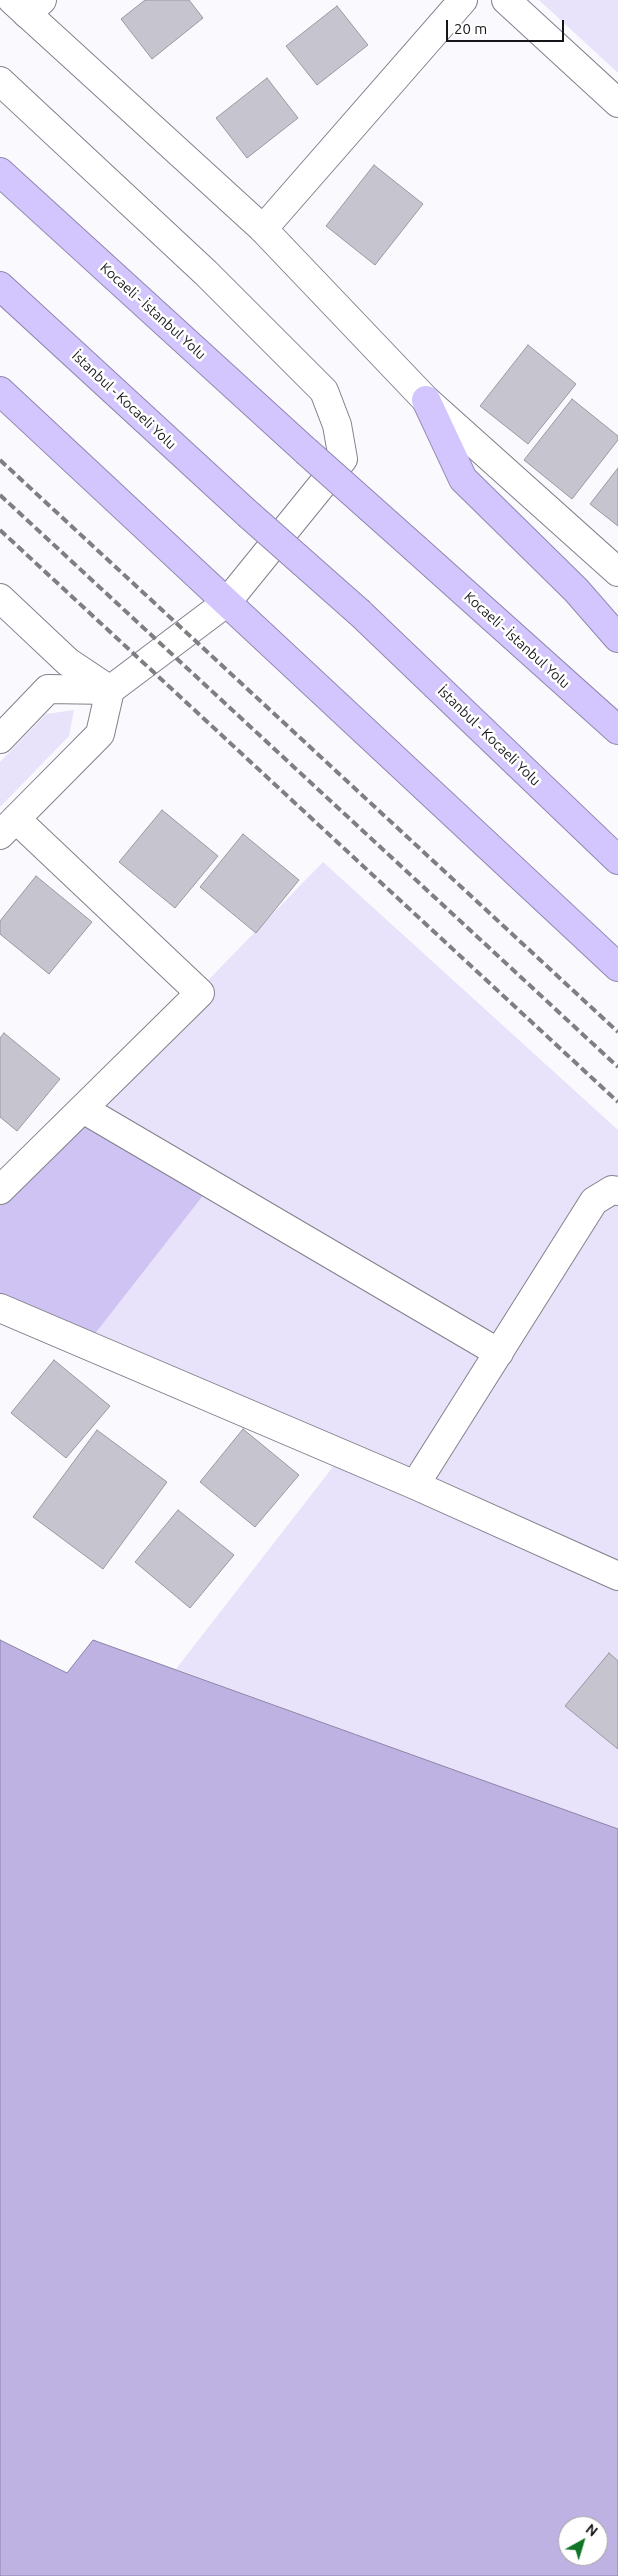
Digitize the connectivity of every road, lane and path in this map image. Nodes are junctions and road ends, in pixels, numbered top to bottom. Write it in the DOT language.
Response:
graph roads {
  1 [pos="463,0"];
  2 [pos="506,0"];
  3 [pos="27,4"];
  4 [pos="0,80"];
  5 [pos="618,103"];
  6 [pos="0,172"];
  7 [pos="263,229"];
  8 [pos="0,286"];
  9 [pos="0,391"];
  10 [pos="426,400"];
  11 [pos="618,572"];
  12 [pos="0,598"];
  13 [pos="227,602"];
  14 [pos="618,638"];
  15 [pos="110,690"];
  16 [pos="618,730"];
  17 [pos="0,739"];
  18 [pos="8,827"];
  19 [pos="618,860"];
  20 [pos="618,967"];
  21 [pos="83,1109"];
  22 [pos="0,1190"];
  23 [pos="618,1191"];
  24 [pos="0,1308"];
  25 [pos="499,1353"];
  26 [pos="415,1485"];
  27 [pos="618,1576"];
  1 -- 7 [label="street"];
  2 -- 5 [label="street"];
  3 -- 7 [label="street"];
  4 -- 13 [label="street"];
  6 -- 16 [label="highway, Kocaeli - İstanbul Yolu, bridge"];
  7 -- 10 [label="street"];
  8 -- 19 [label="highway, İstanbul - Kocaeli Yolu, bridge"];
  9 -- 13 [label="highway"];
  10 -- 11 [label="street"];
  10 -- 14 [label="highway"];
  12 -- 15 [label="street"];
  13 -- 15 [label="street"];
  13 -- 20 [label="highway"];
  15 -- 17 [label="street"];
  15 -- 18 [label="street"];
  18 -- 21 [label="street"];
  21 -- 22 [label="street"];
  21 -- 25 [label="street"];
  23 -- 25 [label="street"];
  24 -- 26 [label="street"];
  25 -- 26 [label="street"];
  26 -- 27 [label="street"];
}
